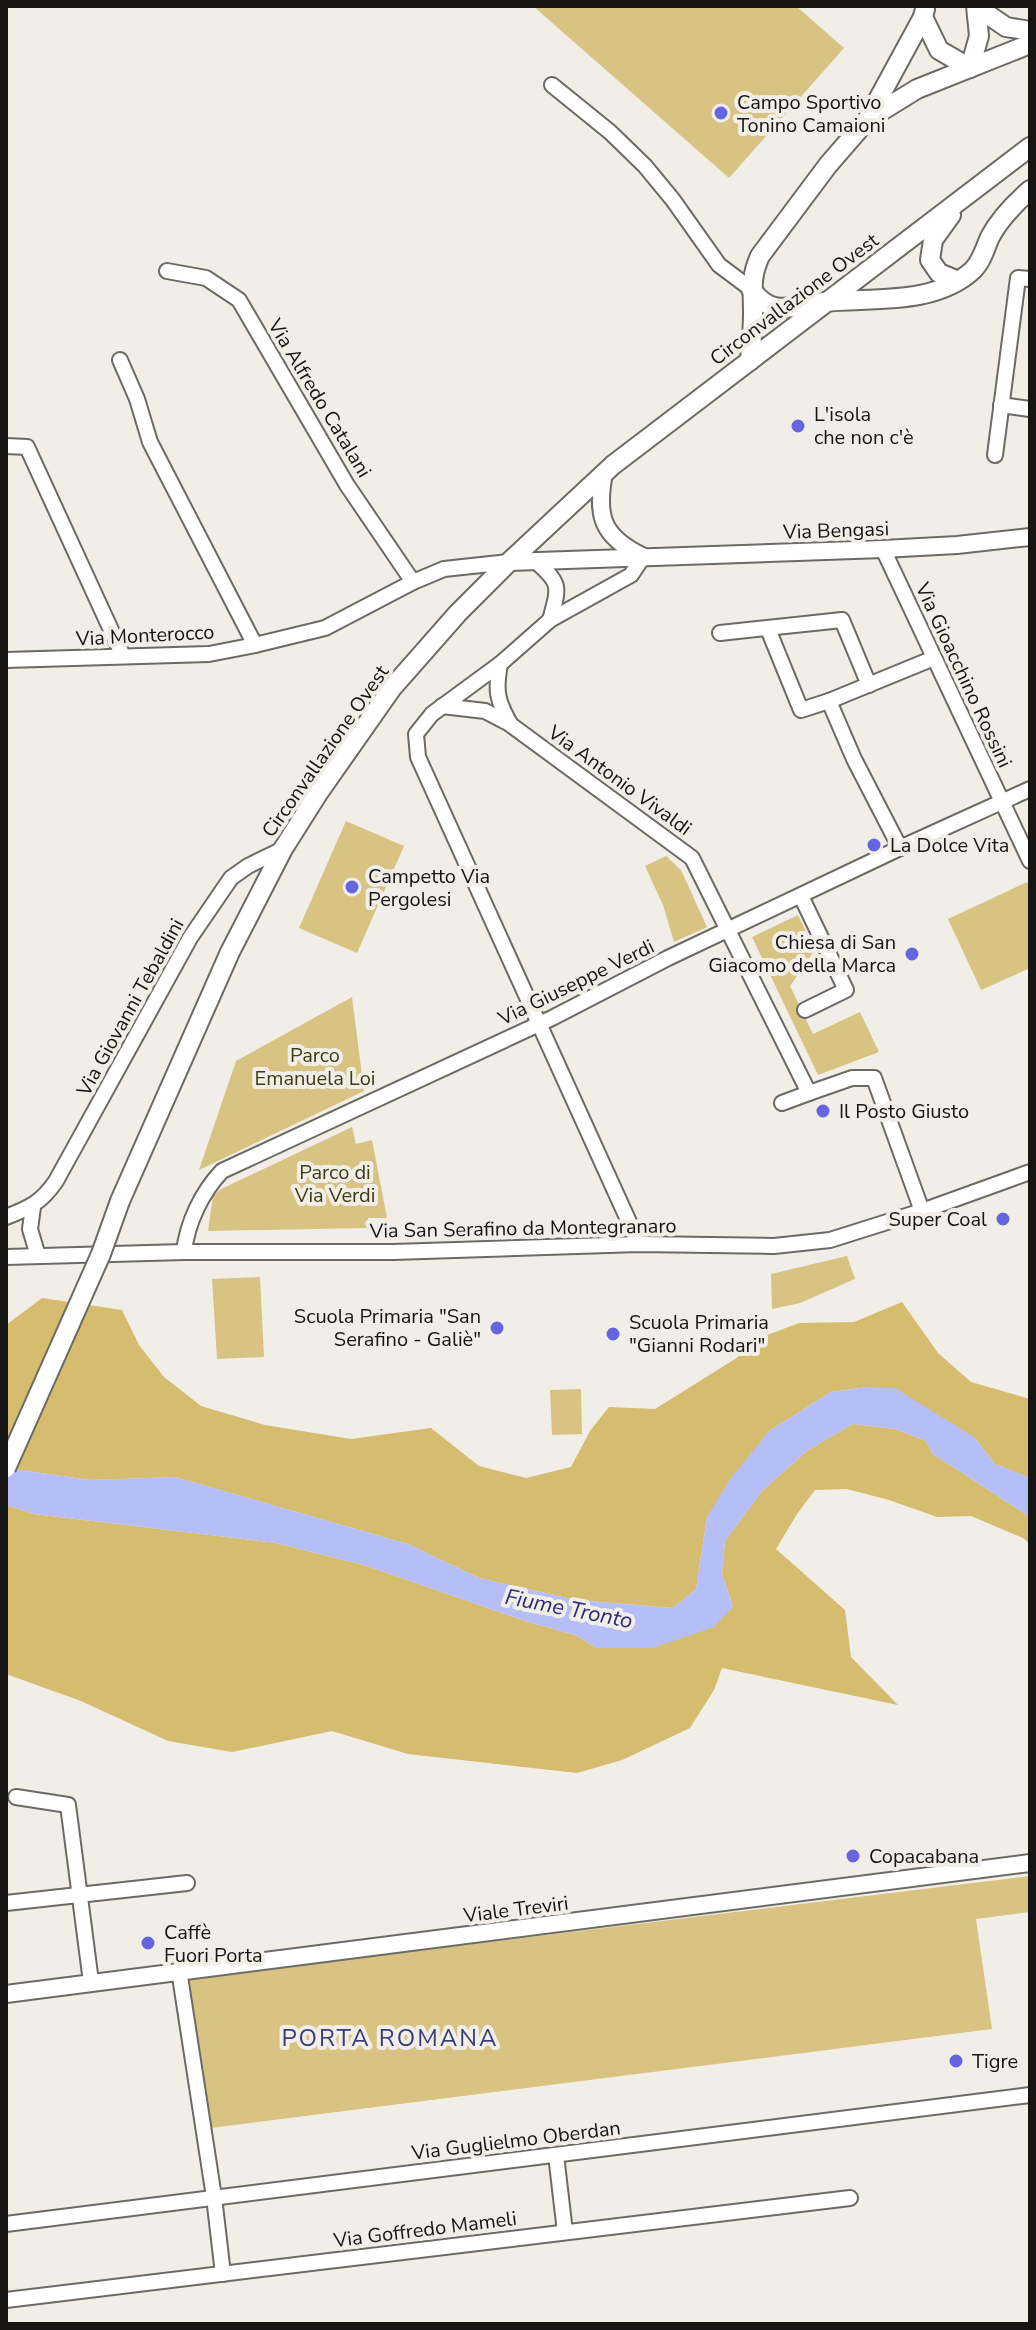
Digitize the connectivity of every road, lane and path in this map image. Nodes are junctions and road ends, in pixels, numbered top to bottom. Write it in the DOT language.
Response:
graph roads {
  1 [pos="977,7"];
  2 [pos="924,12"];
  3 [pos="1030,31"];
  4 [pos="1030,44"];
  5 [pos="970,68"];
  6 [pos="552,85"];
  7 [pos="867,120"];
  8 [pos="1030,147"];
  9 [pos="1027,196"];
  10 [pos="963,200"];
  11 [pos="167,271"];
  12 [pos="1030,279"];
  13 [pos="956,280"];
  14 [pos="751,289"];
  15 [pos="824,302"];
  16 [pos="120,360"];
  17 [pos="750,361"];
  18 [pos="1001,405"];
  19 [pos="1030,409"];
  20 [pos="6,446"];
  21 [pos="995,455"];
  22 [pos="604,473"];
  23 [pos="1030,537"];
  24 [pos="883,549"];
  25 [pos="643,557"];
  26 [pos="535,561"];
  27 [pos="509,562"];
  28 [pos="413,582"];
  29 [pos="550,620"];
  30 [pos="768,629"];
  31 [pos="720,633"];
  32 [pos="255,645"];
  33 [pos="123,656"];
  34 [pos="934,658"];
  35 [pos="6,660"];
  36 [pos="500,664"];
  37 [pos="869,685"];
  38 [pos="829,701"];
  39 [pos="442,706"];
  40 [pos="511,725"];
  41 [pos="1030,789"];
  42 [pos="1002,801"];
  43 [pos="900,848"];
  44 [pos="283,849"];
  45 [pos="1030,861"];
  46 [pos="801,896"];
  47 [pos="729,930"];
  48 [pos="805,1010"];
  49 [pos="539,1024"];
  50 [pos="809,1093"];
  51 [pos="782,1103"];
  52 [pos="1030,1172"];
  53 [pos="33,1207"];
  54 [pos="922,1211"];
  55 [pos="6,1217"];
  56 [pos="639,1244"];
  57 [pos="184,1252"];
  58 [pos="38,1256"];
  59 [pos="6,1257"];
  60 [pos="6,1468"];
  61 [pos="16,1797"];
  62 [pos="1030,1863"];
  63 [pos="187,1883"];
  64 [pos="79,1895"];
  65 [pos="6,1903"];
  66 [pos="179,1970"];
  67 [pos="91,1982"];
  68 [pos="6,1994"];
  69 [pos="1030,2095"];
  70 [pos="556,2155"];
  71 [pos="214,2197"];
  72 [pos="850,2198"];
  73 [pos="6,2224"];
  74 [pos="565,2232"];
  75 [pos="223,2274"];
  76 [pos="6,2300"];
  1 -- 3 [label="main road"];
  1 -- 5 [label="main road"];
  2 -- 5 [label="main road"];
  2 -- 7 [label="main road"];
  4 -- 5 [label="main road"];
  5 -- 7 [label="main road"];
  6 -- 14 [label="street"];
  7 -- 14 [label="main road"];
  8 -- 10 [label="main road, Circonvallazione Ovest"];
  9 -- 13 [label="main road"];
  10 -- 13 [label="main road"];
  10 -- 15 [label="main road, Circonvallazione Ovest"];
  11 -- 28 [label="street, Via Alfredo Catalani"];
  12 -- 18 [label="street"];
  13 -- 15 [label="main road"];
  14 -- 15 [label="main road"];
  14 -- 17 [label="main road"];
  15 -- 17 [label="main road, Circonvallazione Ovest"];
  16 -- 32 [label="street"];
  17 -- 22 [label="main road, Circonvallazione Ovest"];
  18 -- 19 [label="street"];
  18 -- 21 [label="street"];
  20 -- 33 [label="street"];
  22 -- 25 [label="street"];
  22 -- 27 [label="main road, Circonvallazione Ovest"];
  23 -- 24 [label="street, Via Bengasi"];
  24 -- 25 [label="street, Via Bengasi"];
  24 -- 34 [label="street, Via Gioacchino Rossini"];
  25 -- 26 [label="street, Via Bengasi"];
  25 -- 29 [label="street"];
  26 -- 27 [label="street, Via Bengasi"];
  26 -- 29 [label="street"];
  27 -- 28 [label="street, Via Monterocco"];
  27 -- 44 [label="main road, Circonvallazione Ovest"];
  28 -- 32 [label="street, Via Monterocco"];
  29 -- 36 [label="street"];
  30 -- 31 [label="street"];
  30 -- 37 [label="street"];
  30 -- 38 [label="street"];
  32 -- 33 [label="street, Via Monterocco"];
  33 -- 35 [label="street, Via Monterocco"];
  34 -- 37 [label="street"];
  34 -- 42 [label="street, Via Gioacchino Rossini"];
  36 -- 39 [label="street"];
  36 -- 40 [label="street"];
  37 -- 38 [label="street"];
  38 -- 43 [label="street"];
  39 -- 40 [label="street, Via Antonio Vivaldi"];
  39 -- 49 [label="street"];
  40 -- 47 [label="street, Via Antonio Vivaldi"];
  41 -- 42 [label="street, Via Giuseppe Verdi"];
  42 -- 43 [label="street, Via Giuseppe Verdi"];
  42 -- 45 [label="street, Via Gioacchino Rossini"];
  43 -- 46 [label="street, Via Giuseppe Verdi"];
  44 -- 53 [label="street, Via Giovanni Tebaldini"];
  44 -- 60 [label="main road, Circonvallazione Ovest, bridge"];
  46 -- 47 [label="street, Via Giuseppe Verdi"];
  46 -- 48 [label="street"];
  47 -- 49 [label="street, Via Giuseppe Verdi"];
  47 -- 50 [label="street, Via Antonio Vivaldi"];
  49 -- 56 [label="street"];
  49 -- 57 [label="street, Via Giuseppe Verdi"];
  50 -- 51 [label="street"];
  50 -- 54 [label="street"];
  52 -- 54 [label="street, Via San Serafino da Montegranaro"];
  53 -- 55 [label="street, Via Giovanni Tebaldini"];
  53 -- 58 [label="street"];
  54 -- 56 [label="street, Via San Serafino da Montegranaro"];
  56 -- 57 [label="street, Via San Serafino da Montegranaro"];
  57 -- 58 [label="street, Via San Serafino da Montegranaro"];
  58 -- 59 [label="street, Via San Serafino da Montegranaro"];
  61 -- 64 [label="street"];
  62 -- 66 [label="street, Viale Treviri"];
  63 -- 64 [label="street"];
  64 -- 65 [label="street"];
  64 -- 67 [label="street"];
  66 -- 67 [label="street, Viale Treviri"];
  66 -- 71 [label="street"];
  67 -- 68 [label="street, Viale Treviri"];
  69 -- 70 [label="street, Via Guglielmo Oberdan"];
  70 -- 71 [label="street, Via Guglielmo Oberdan"];
  70 -- 74 [label="street"];
  71 -- 73 [label="street, Via Guglielmo Oberdan"];
  71 -- 75 [label="street"];
  72 -- 74 [label="street, Via Goffredo Mameli"];
  74 -- 75 [label="street, Via Goffredo Mameli"];
  75 -- 76 [label="street, Via Goffredo Mameli"];
}
